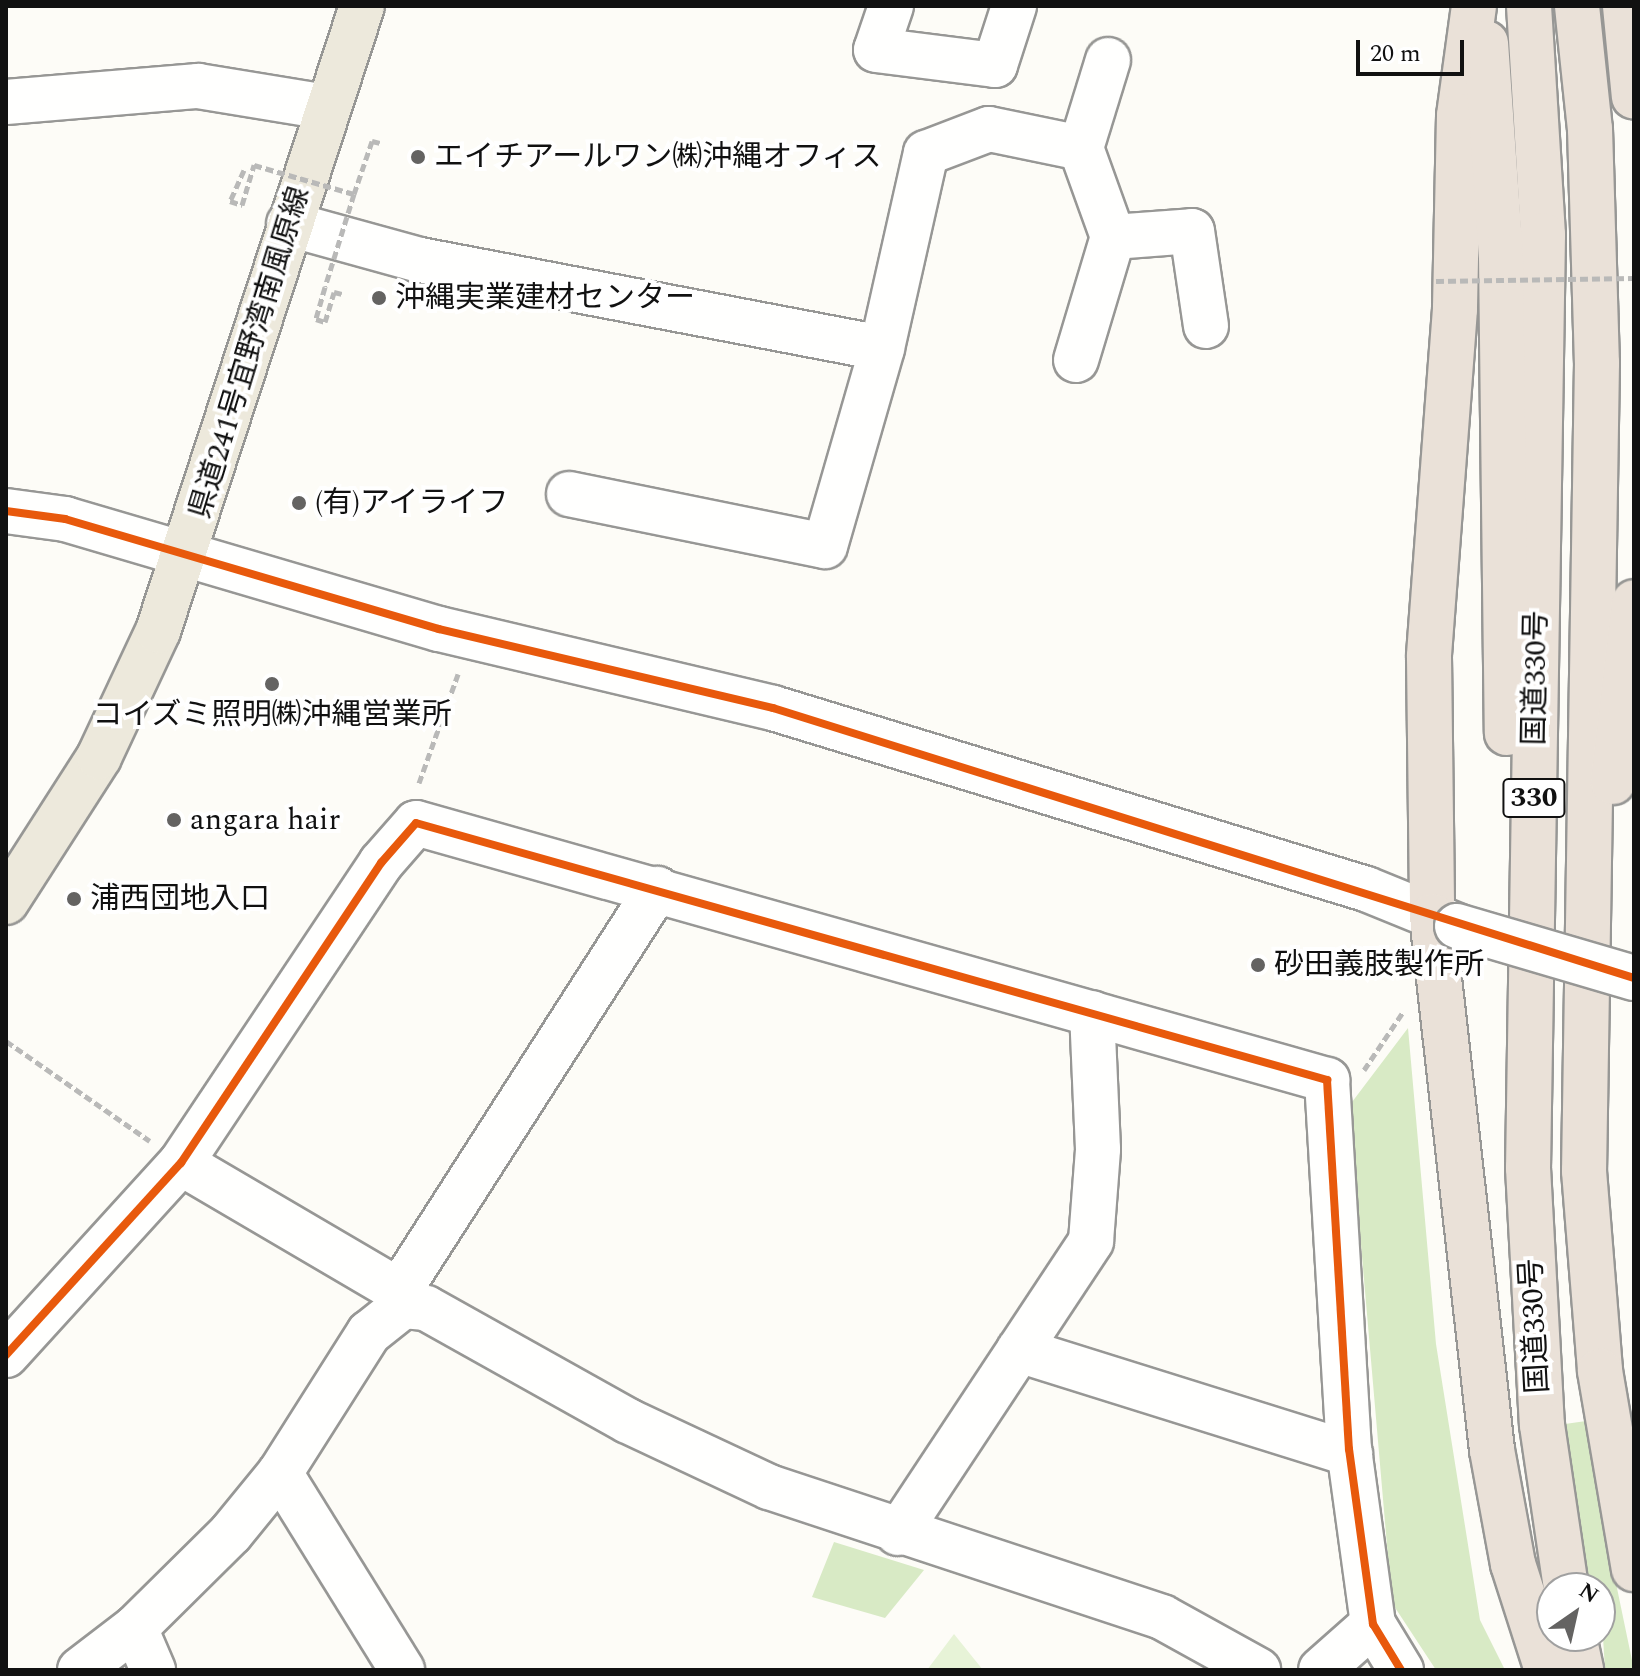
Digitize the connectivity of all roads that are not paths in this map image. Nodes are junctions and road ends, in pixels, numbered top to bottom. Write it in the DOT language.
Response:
graph roads {
  1 [pos="362,6"];
  2 [pos="891,6"];
  3 [pos="1014,6"];
  4 [pos="1474,6"];
  5 [pos="1482,6"];
  6 [pos="1529,6"];
  7 [pos="1577,6"];
  8 [pos="1625,6"];
  9 [pos="1108,60"];
  10 [pos="1634,97"];
  11 [pos="6,102"];
  12 [pos="326,107"];
  13 [pos="1081,148"];
  14 [pos="289,224"];
  15 [pos="1113,237"];
  16 [pos="1206,326"];
  17 [pos="882,348"];
  18 [pos="1076,360"];
  19 [pos="569,494"];
  20 [pos="6,511"];
  21 [pos="186,557"];
  22 [pos="1634,602"];
  23 [pos="657,889"];
  24 [pos="6,902"];
  25 [pos="1444,921"];
  26 [pos="1634,978"];
  27 [pos="1092,1013"];
  28 [pos="1528,1027"];
  29 [pos="1581,1046"];
  30 [pos="181,1163"];
  31 [pos="401,1299"];
  32 [pos="1019,1350"];
  33 [pos="6,1355"];
  34 [pos="1350,1454"];
  35 [pos="280,1473"];
  36 [pos="898,1533"];
  37 [pos="1634,1569"];
  38 [pos="1564,1572"];
  39 [pos="1373,1624"];
  40 [pos="135,1628"];
  41 [pos="80,1670"];
  42 [pos="153,1670"];
  43 [pos="402,1670"];
  44 [pos="1258,1670"];
  45 [pos="1321,1670"];
  46 [pos="1401,1670"];
  47 [pos="1547,1670"];
  1 -- 12 [label="main road, 県道241号宜野湾南風原線"];
  2 -- 3 [label="street"];
  4 -- 25 [label="highway"];
  5 -- 28 [label="highway"];
  6 -- 28 [label="highway, 国道330号 / 330"];
  7 -- 29 [label="highway, 国道330号 / 330"];
  8 -- 10 [label="highway"];
  9 -- 13 [label="street"];
  11 -- 12 [label="street"];
  12 -- 14 [label="main road, 県道241号宜野湾南風原線"];
  13 -- 15 [label="street"];
  13 -- 17 [label="street"];
  14 -- 17 [label="street"];
  14 -- 21 [label="main road, 県道241号宜野湾南風原線"];
  15 -- 16 [label="street"];
  15 -- 18 [label="street"];
  17 -- 19 [label="street"];
  20 -- 21 [label="street"];
  21 -- 24 [label="main road, 県道241号宜野湾南風原線"];
  21 -- 25 [label="street"];
  22 -- 29 [label="highway"];
  23 -- 27 [label="street"];
  23 -- 30 [label="street"];
  23 -- 31 [label="street"];
  25 -- 26 [label="street, bridge"];
  25 -- 47 [label="highway"];
  27 -- 32 [label="street"];
  27 -- 34 [label="street"];
  28 -- 38 [label="highway, 国道330号 / 330"];
  29 -- 37 [label="highway, 国道330号 / 330"];
  30 -- 31 [label="street"];
  30 -- 33 [label="street"];
  31 -- 35 [label="street"];
  31 -- 36 [label="street"];
  32 -- 34 [label="street"];
  32 -- 36 [label="street"];
  34 -- 39 [label="street"];
  35 -- 40 [label="street"];
  35 -- 43 [label="street"];
  36 -- 44 [label="street"];
  39 -- 45 [label="street"];
  39 -- 46 [label="street"];
  40 -- 41 [label="street"];
  40 -- 42 [label="street"];
}
